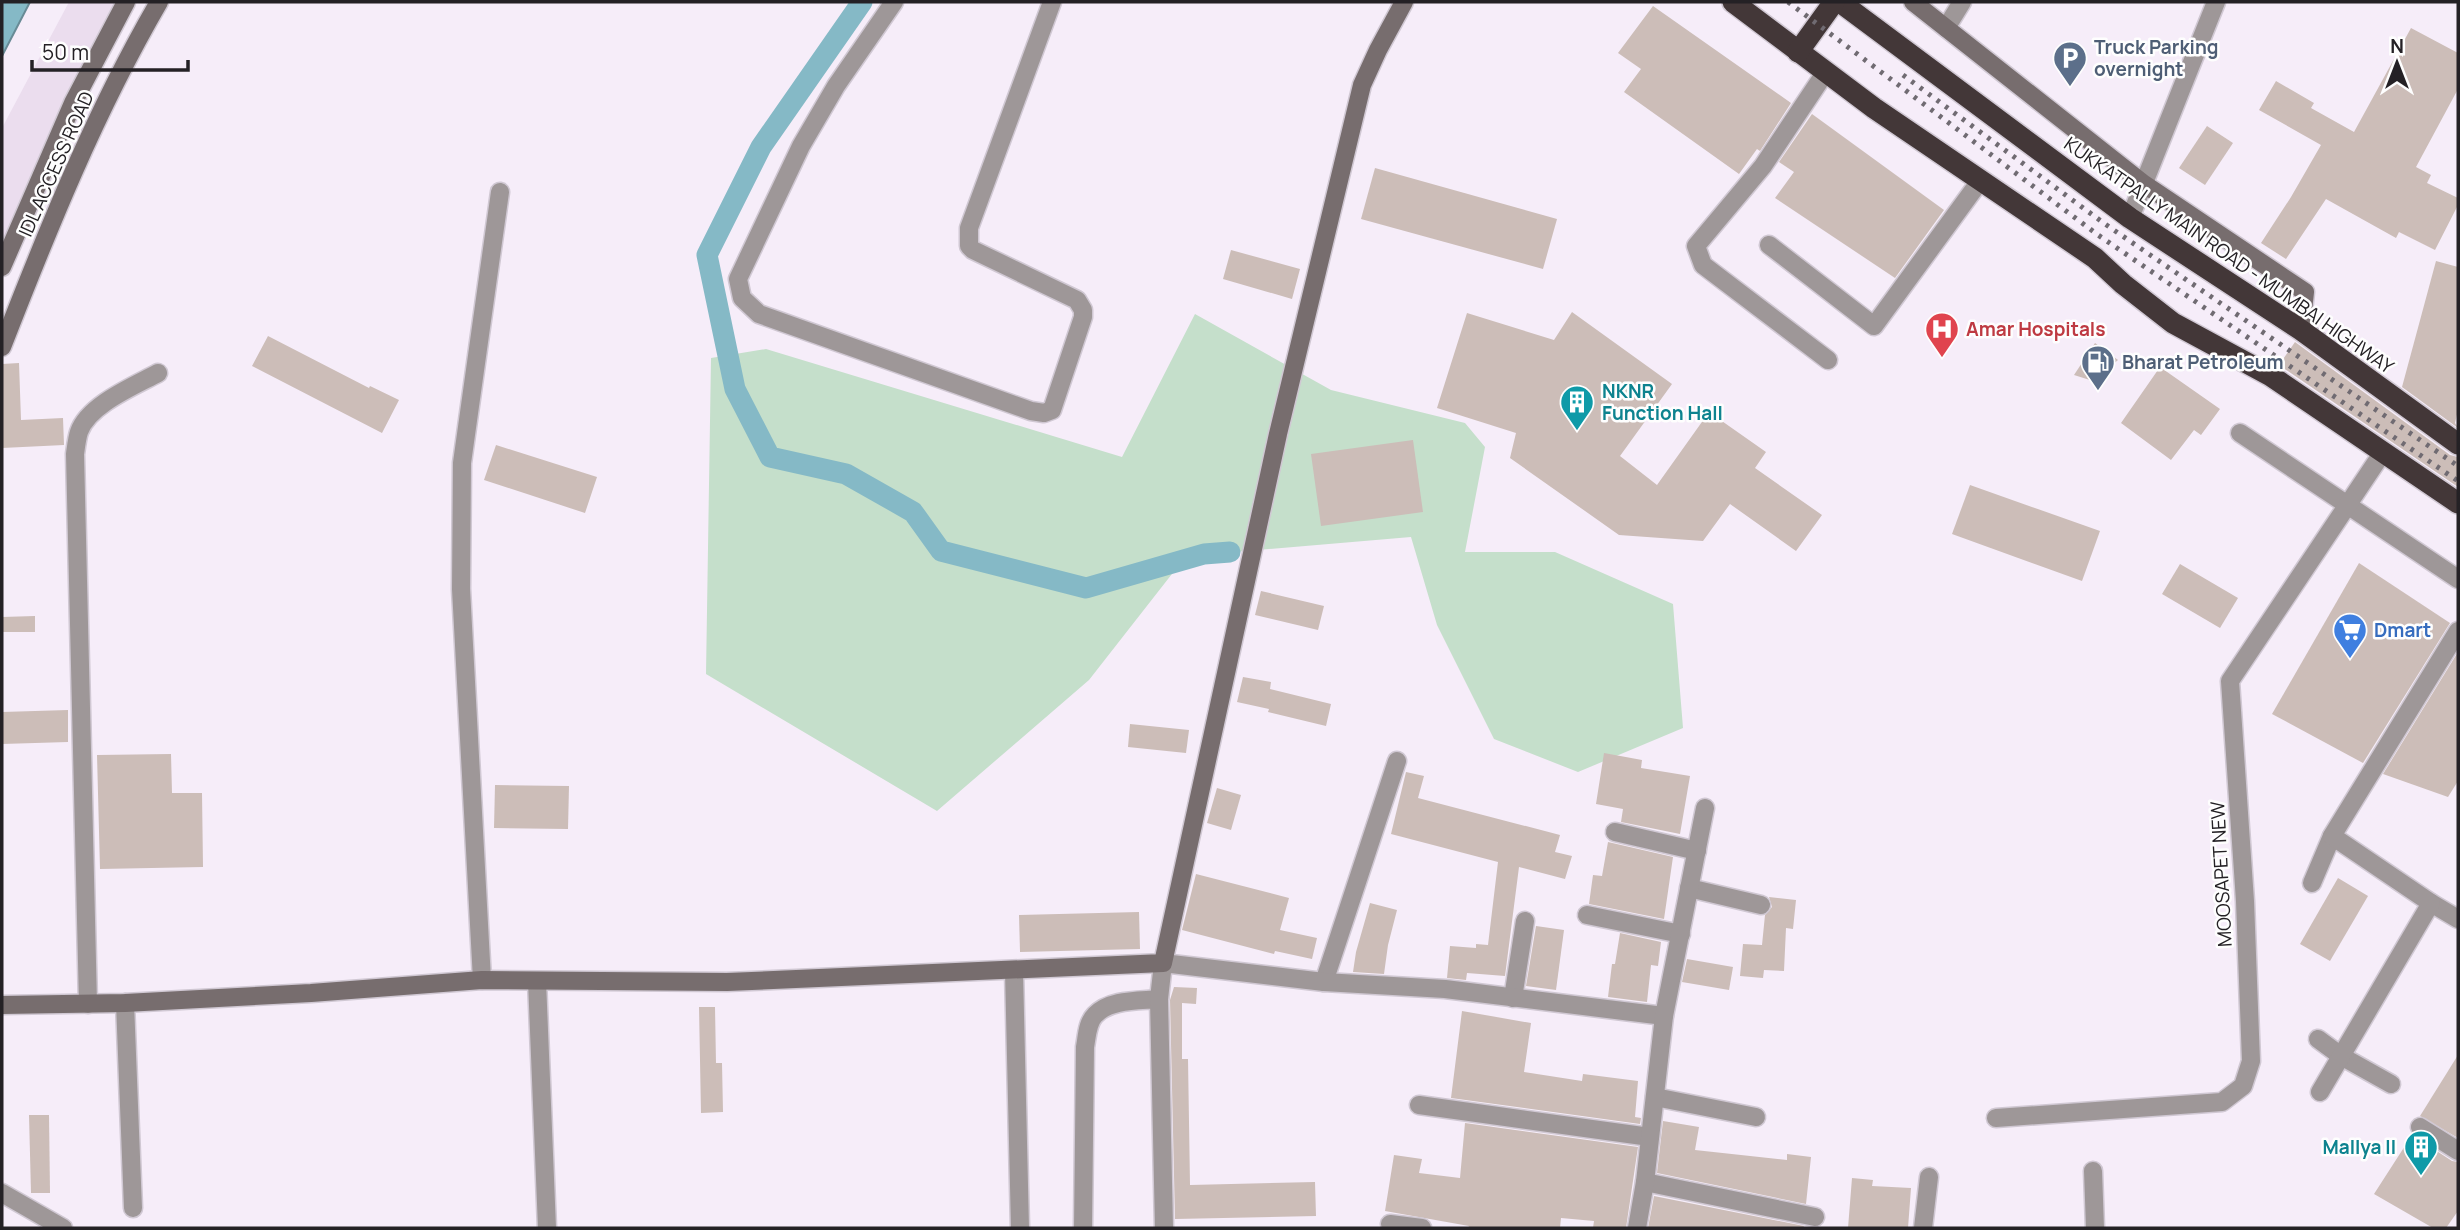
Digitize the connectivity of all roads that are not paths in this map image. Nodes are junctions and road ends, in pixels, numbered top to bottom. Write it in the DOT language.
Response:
graph roads {
  1 [pos="126,2"];
  2 [pos="159,2"];
  3 [pos="894,2"];
  4 [pos="1052,2"];
  5 [pos="1404,2"];
  6 [pos="1733,2"];
  7 [pos="1834,2"];
  8 [pos="1840,2"];
  9 [pos="1913,2"];
  10 [pos="1962,2"];
  11 [pos="2209,5"];
  12 [pos="1946,28"];
  13 [pos="1798,52"];
  14 [pos="1825,73"];
  15 [pos="1980,180"];
  16 [pos="2144,184"];
  17 [pos="500,192"];
  18 [pos="2130,218"];
  19 [pos="1769,245"];
  20 [pos="2,267"];
  21 [pos="2301,330"];
  22 [pos="2,347"];
  23 [pos="1828,360"];
  24 [pos="158,373"];
  25 [pos="2240,433"];
  26 [pos="2458,444"];
  27 [pos="2383,452"];
  28 [pos="2348,503"];
  29 [pos="2458,503"];
  30 [pos="2458,579"];
  31 [pos="2458,631"];
  32 [pos="1397,761"];
  33 [pos="1705,808"];
  34 [pos="1615,832"];
  35 [pos="2332,836"];
  36 [pos="1697,850"];
  37 [pos="2312,883"];
  38 [pos="1689,888"];
  39 [pos="2431,903"];
  40 [pos="1761,905"];
  41 [pos="1587,915"];
  42 [pos="2458,919"];
  43 [pos="1525,921"];
  44 [pos="1681,934"];
  45 [pos="1163,963"];
  46 [pos="1013,971"];
  47 [pos="482,980"];
  48 [pos="537,981"];
  49 [pos="1324,982"];
  50 [pos="1513,998"];
  51 [pos="1159,999"];
  52 [pos="125,1003"];
  53 [pos="88,1004"];
  54 [pos="2,1005"];
  55 [pos="1664,1016"];
  56 [pos="2318,1040"];
  57 [pos="2341,1056"];
  58 [pos="2391,1084"];
  59 [pos="2320,1092"];
  60 [pos="1655,1097"];
  61 [pos="1419,1105"];
  62 [pos="1756,1117"];
  63 [pos="1996,1118"];
  64 [pos="2420,1127"];
  65 [pos="1650,1137"];
  66 [pos="2458,1151"];
  67 [pos="2093,1171"];
  68 [pos="1929,1177"];
  69 [pos="1645,1182"];
  70 [pos="2,1193"];
  71 [pos="133,1208"];
  72 [pos="1815,1217"];
  73 [pos="1390,1224"];
  74 [pos="63,1228"];
  75 [pos="547,1228"];
  76 [pos="1020,1228"];
  77 [pos="1083,1228"];
  78 [pos="1164,1228"];
  79 [pos="1422,1228"];
  80 [pos="1637,1228"];
  81 [pos="1923,1228"];
  82 [pos="2095,1228"];
  1 -- 20 [label="street"];
  2 -- 22 [label="street, IDL ACCESS ROAD"];
  3 -- 4 [label="street"];
  5 -- 45 [label="street"];
  6 -- 13 [label="highway"];
  7 -- 13 [label="highway"];
  8 -- 18 [label="highway, KUKKATPALLY MAIN ROAD - MUMBAI HIGHWAY"];
  9 -- 12 [label="street"];
  10 -- 12 [label="street"];
  11 -- 16 [label="street"];
  12 -- 16 [label="street"];
  13 -- 14 [label="highway"];
  14 -- 15 [label="highway"];
  14 -- 23 [label="street"];
  15 -- 19 [label="street"];
  15 -- 27 [label="highway"];
  16 -- 18 [label="street"];
  16 -- 21 [label="street"];
  17 -- 47 [label="street"];
  18 -- 21 [label="highway, KUKKATPALLY MAIN ROAD - MUMBAI HIGHWAY"];
  21 -- 26 [label="highway, KUKKATPALLY MAIN ROAD - MUMBAI HIGHWAY"];
  24 -- 53 [label="street"];
  25 -- 28 [label="street"];
  27 -- 28 [label="street, MOOSAPET NEW"];
  27 -- 29 [label="highway"];
  28 -- 30 [label="street"];
  28 -- 63 [label="street, MOOSAPET NEW"];
  31 -- 35 [label="street"];
  32 -- 49 [label="street"];
  33 -- 36 [label="street"];
  34 -- 36 [label="street"];
  35 -- 37 [label="street"];
  35 -- 39 [label="street"];
  36 -- 38 [label="street"];
  38 -- 40 [label="street"];
  38 -- 44 [label="street"];
  39 -- 42 [label="street"];
  39 -- 57 [label="street"];
  41 -- 44 [label="street"];
  43 -- 50 [label="street"];
  44 -- 55 [label="street"];
  45 -- 46 [label="street"];
  45 -- 49 [label="street"];
  45 -- 51 [label="street"];
  46 -- 48 [label="street"];
  46 -- 76 [label="street"];
  47 -- 48 [label="street"];
  47 -- 52 [label="street"];
  48 -- 75 [label="street"];
  49 -- 50 [label="street"];
  50 -- 55 [label="street"];
  51 -- 77 [label="street"];
  51 -- 78 [label="street"];
  52 -- 53 [label="street"];
  52 -- 71 [label="street"];
  53 -- 54 [label="street"];
  55 -- 60 [label="street"];
  56 -- 57 [label="street"];
  57 -- 58 [label="street"];
  57 -- 59 [label="street"];
  60 -- 62 [label="street"];
  60 -- 65 [label="street"];
  61 -- 65 [label="street"];
  64 -- 66 [label="street"];
  65 -- 69 [label="street"];
  67 -- 82 [label="street"];
  68 -- 81 [label="street"];
  69 -- 72 [label="street"];
  69 -- 80 [label="street"];
  70 -- 74 [label="street"];
  73 -- 79 [label="street"];
}
